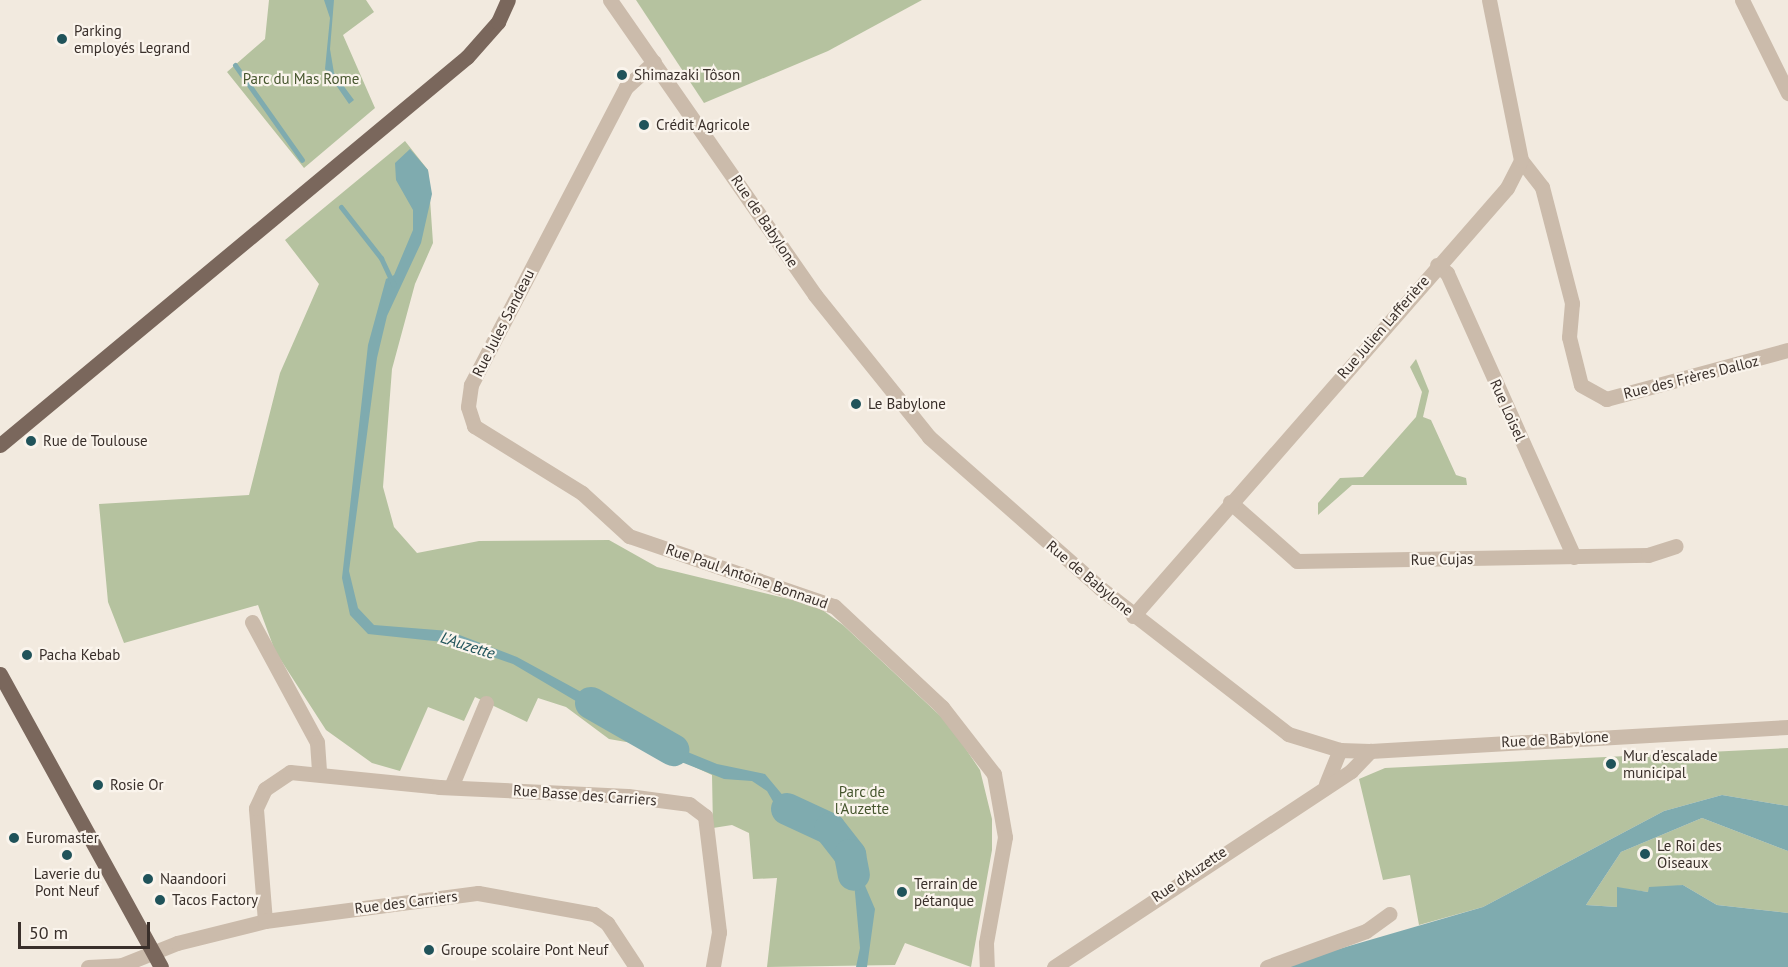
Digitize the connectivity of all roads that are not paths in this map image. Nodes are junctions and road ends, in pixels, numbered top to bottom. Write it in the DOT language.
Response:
graph roads {
  1 [pos="508,0"];
  2 [pos="610,0"];
  3 [pos="1489,0"];
  4 [pos="1742,0"];
  5 [pos="654,62"];
  6 [pos="1788,93"];
  7 [pos="1521,160"];
  8 [pos="1437,266"];
  9 [pos="1788,351"];
  10 [pos="0,445"];
  11 [pos="1230,502"];
  12 [pos="629,536"];
  13 [pos="1676,546"];
  14 [pos="1574,557"];
  15 [pos="1133,616"];
  16 [pos="252,622"];
  17 [pos="0,674"];
  18 [pos="486,703"];
  19 [pos="1788,727"];
  20 [pos="1340,750"];
  21 [pos="1370,751"];
  22 [pos="319,773"];
  23 [pos="1326,784"];
  24 [pos="451,787"];
  25 [pos="1389,914"];
  26 [pos="265,921"];
  27 [pos="158,961"];
  28 [pos="88,967"];
  29 [pos="636,967"];
  30 [pos="713,967"];
  31 [pos="987,967"];
  32 [pos="1054,967"];
  33 [pos="1267,967"];
  1 -- 10 [label="main road"];
  2 -- 5 [label="street, Rue de Babylone"];
  3 -- 7 [label="street"];
  4 -- 6 [label="street"];
  5 -- 12 [label="street, Rue Jules Sandeau"];
  5 -- 15 [label="street, Rue de Babylone"];
  7 -- 8 [label="street, Rue Julien Lafferière"];
  7 -- 9 [label="street, Rue des Frères Dalloz"];
  8 -- 11 [label="street, Rue Julien Lafferière"];
  8 -- 14 [label="street, Rue Loisel"];
  11 -- 14 [label="street, Rue Cujas"];
  11 -- 15 [label="street, Rue Julien Lafferière"];
  12 -- 31 [label="street, Rue Paul Antoine Bonnaud"];
  13 -- 14 [label="street, Rue Cujas"];
  15 -- 20 [label="street, Rue de Babylone"];
  16 -- 22 [label="street"];
  17 -- 27 [label="main road"];
  18 -- 24 [label="street"];
  19 -- 21 [label="street, Rue de Babylone"];
  20 -- 21 [label="street, Rue de Babylone"];
  20 -- 23 [label="street"];
  21 -- 23 [label="street, Rue d'Auzette"];
  22 -- 24 [label="street, Rue Basse des Carriers"];
  22 -- 26 [label="street, Rue Basse des Carriers"];
  23 -- 32 [label="street, Rue d'Auzette"];
  24 -- 30 [label="street, Rue Basse des Carriers"];
  25 -- 33 [label="street"];
  26 -- 27 [label="street, Rue des Carriers"];
  26 -- 29 [label="street, Rue des Carriers"];
  27 -- 28 [label="street, Rue des Carriers"];
}
